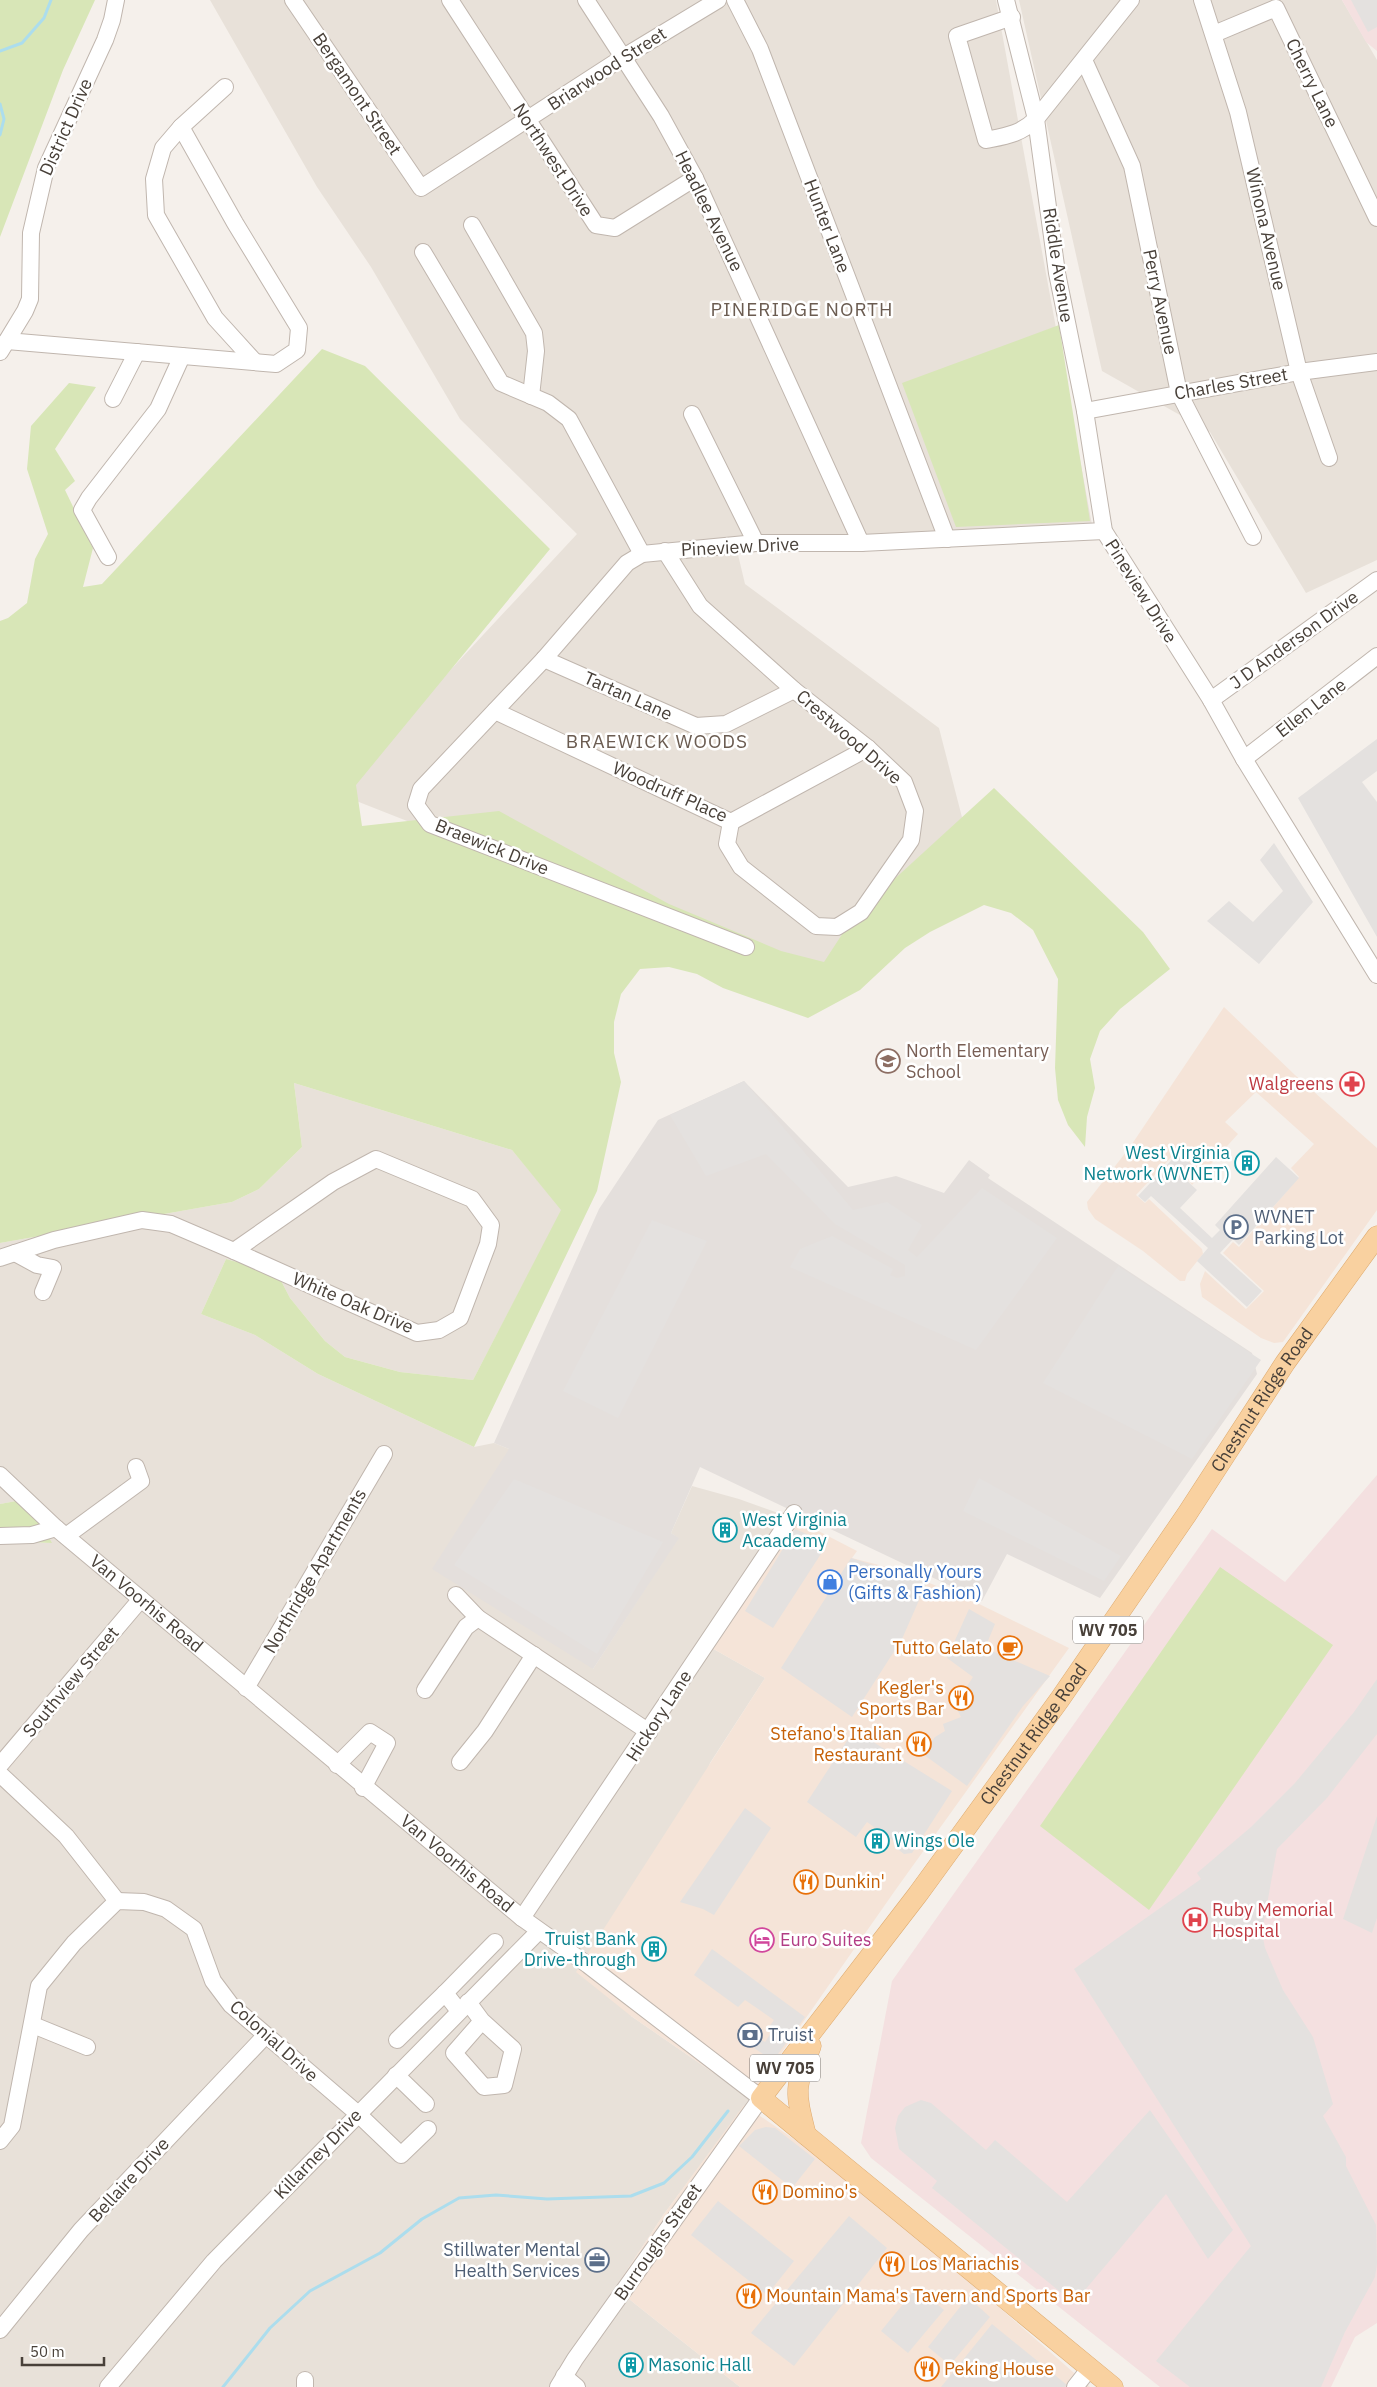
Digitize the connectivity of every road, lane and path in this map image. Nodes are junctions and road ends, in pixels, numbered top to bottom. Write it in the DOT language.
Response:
graph roads {
  1 [pos="116,0"];
  2 [pos="294,0"];
  3 [pos="450,0"];
  4 [pos="586,0"];
  5 [pos="718,0"];
  6 [pos="735,0"];
  7 [pos="1006,0"];
  8 [pos="1131,0"];
  9 [pos="1202,0"];
  10 [pos="1012,17"];
  11 [pos="1214,34"];
  12 [pos="622,58"];
  13 [pos="1084,60"];
  14 [pos="226,87"];
  15 [pos="1036,120"];
  16 [pos="527,121"];
  17 [pos="181,127"];
  18 [pos="695,178"];
  19 [pos="421,188"];
  20 [pos="1377,218"];
  21 [pos="472,225"];
  22 [pos="423,252"];
  23 [pos="4,346"];
  24 [pos="137,352"];
  25 [pos="182,356"];
  26 [pos="255,362"];
  27 [pos="1377,362"];
  28 [pos="1299,372"];
  29 [pos="1179,393"];
  30 [pos="531,396"];
  31 [pos="113,399"];
  32 [pos="1085,410"];
  33 [pos="692,414"];
  34 [pos="1329,458"];
  35 [pos="1104,531"];
  36 [pos="1253,537"];
  37 [pos="947,539"];
  38 [pos="756,543"];
  39 [pos="861,543"];
  40 [pos="665,551"];
  41 [pos="642,554"];
  42 [pos="108,557"];
  43 [pos="1377,580"];
  44 [pos="1377,656"];
  45 [pos="544,659"];
  46 [pos="794,690"];
  47 [pos="1211,700"];
  48 [pos="495,711"];
  49 [pos="868,748"];
  50 [pos="1244,760"];
  51 [pos="731,822"];
  52 [pos="746,947"];
  53 [pos="1377,975"];
  54 [pos="1377,1236"];
  55 [pos="234,1251"];
  56 [pos="7,1256"];
  57 [pos="43,1292"];
  58 [pos="384,1454"];
  59 [pos="136,1468"];
  60 [pos="0,1475"];
  61 [pos="794,1513"];
  62 [pos="61,1532"];
  63 [pos="0,1536"];
  64 [pos="456,1595"];
  65 [pos="141,1599"];
  66 [pos="478,1618"];
  67 [pos="534,1655"];
  68 [pos="246,1688"];
  69 [pos="425,1690"];
  70 [pos="649,1732"];
  71 [pos="460,1762"];
  72 [pos="337,1766"];
  73 [pos="1,1770"];
  74 [pos="364,1788"];
  75 [pos="117,1901"];
  76 [pos="522,1918"];
  77 [pos="538,1932"];
  78 [pos="495,1942"];
  79 [pos="445,1993"];
  80 [pos="464,2006"];
  81 [pos="482,2021"];
  82 [pos="821,2022"];
  83 [pos="32,2025"];
  84 [pos="265,2036"];
  85 [pos="397,2040"];
  86 [pos="87,2047"];
  87 [pos="396,2075"];
  88 [pos="761,2098"];
  89 [pos="426,2104"];
  90 [pos="357,2113"];
  91 [pos="428,2129"];
  92 [pos="806,2135"];
  93 [pos="0,2141"];
  94 [pos="0,2330"];
  95 [pos="1090,2368"];
  96 [pos="561,2381"];
  97 [pos="108,2387"];
  98 [pos="577,2387"];
  99 [pos="1075,2387"];
  100 [pos="1113,2387"];
  1 -- 23 [label="street, District Drive"];
  2 -- 19 [label="street, Bergamont Street"];
  3 -- 16 [label="street, Northwest Drive"];
  4 -- 12 [label="street, Headlee Avenue"];
  5 -- 12 [label="street, Briarwood Street"];
  6 -- 37 [label="street, Hunter Lane"];
  7 -- 10 [label="street, Riddle Avenue"];
  8 -- 13 [label="street"];
  9 -- 11 [label="street, Winona Avenue"];
  10 -- 15 [label="street, Riddle Avenue"];
  10 -- 15 [label="street"];
  11 -- 20 [label="street, Cherry Lane"];
  11 -- 28 [label="street, Winona Avenue"];
  12 -- 16 [label="street, Briarwood Street"];
  12 -- 18 [label="street, Headlee Avenue"];
  13 -- 15 [label="street"];
  13 -- 29 [label="street, Perry Avenue"];
  14 -- 17 [label="street"];
  15 -- 32 [label="street, Riddle Avenue"];
  16 -- 18 [label="street, Northwest Drive"];
  16 -- 19 [label="street, Briarwood Street"];
  17 -- 26 [label="street"];
  17 -- 26 [label="street, District Drive"];
  18 -- 39 [label="street, Headlee Avenue"];
  21 -- 30 [label="street"];
  22 -- 30 [label="street"];
  23 -- 24 [label="street, District Drive"];
  24 -- 25 [label="street, District Drive"];
  24 -- 31 [label="street"];
  25 -- 26 [label="street, District Drive"];
  25 -- 42 [label="street"];
  27 -- 28 [label="street, Charles Street"];
  28 -- 29 [label="street, Charles Street"];
  28 -- 34 [label="street, Winona Avenue"];
  29 -- 32 [label="street, Charles Street"];
  29 -- 36 [label="street, Perry Avenue"];
  30 -- 41 [label="street"];
  32 -- 35 [label="street, Riddle Avenue"];
  33 -- 38 [label="street"];
  35 -- 37 [label="street, Pineview Drive"];
  35 -- 47 [label="street, Pineview Drive"];
  37 -- 39 [label="street, Pineview Drive"];
  38 -- 39 [label="street, Pineview Drive"];
  38 -- 40 [label="street, Pineview Drive"];
  40 -- 41 [label="street"];
  40 -- 46 [label="street, Crestwood Drive"];
  41 -- 45 [label="street, Braewick Drive"];
  43 -- 47 [label="street, J D Anderson Drive"];
  44 -- 50 [label="street, Ellen Lane"];
  45 -- 46 [label="street, Tartan Lane"];
  45 -- 48 [label="street, Braewick Drive"];
  46 -- 49 [label="street, Crestwood Drive"];
  47 -- 50 [label="street, Pineview Drive"];
  48 -- 51 [label="street, Woodruff Place"];
  48 -- 52 [label="street, Braewick Drive"];
  49 -- 51 [label="street, Woodruff Place"];
  49 -- 51 [label="street, Crestwood Drive"];
  50 -- 53 [label="street, Pineview Drive"];
  54 -- 82 [label="main road, Chestnut Ridge Road / WV 705"];
  55 -- 55 [label="street, White Oak Drive"];
  55 -- 56 [label="street, White Oak Drive"];
  56 -- 57 [label="street"];
  58 -- 68 [label="street, Northridge Apartments"];
  59 -- 62 [label="street"];
  60 -- 62 [label="street, Van Voorhis Road"];
  61 -- 70 [label="street, Hickory Lane"];
  62 -- 63 [label="street"];
  62 -- 65 [label="street, Van Voorhis Road"];
  64 -- 66 [label="street"];
  65 -- 68 [label="street, Van Voorhis Road"];
  65 -- 73 [label="street, Southview Street"];
  66 -- 67 [label="street"];
  66 -- 69 [label="street"];
  67 -- 70 [label="street"];
  67 -- 71 [label="street"];
  68 -- 72 [label="street, Van Voorhis Road"];
  70 -- 76 [label="street, Hickory Lane"];
  72 -- 74 [label="street, Van Voorhis Road"];
  72 -- 74 [label="street"];
  73 -- 75 [label="street"];
  74 -- 76 [label="street, Van Voorhis Road"];
  75 -- 83 [label="street"];
  75 -- 84 [label="street, Colonial Drive"];
  76 -- 77 [label="street, Van Voorhis Road"];
  77 -- 80 [label="street, Killarney Drive"];
  77 -- 88 [label="street, Van Voorhis Road"];
  78 -- 79 [label="street"];
  79 -- 80 [label="street"];
  79 -- 85 [label="street"];
  80 -- 81 [label="street"];
  80 -- 87 [label="street, Killarney Drive"];
  82 -- 88 [label="main road, Chestnut Ridge Road / WV 705"];
  82 -- 92 [label="main road"];
  83 -- 86 [label="street"];
  83 -- 93 [label="street"];
  84 -- 90 [label="street, Colonial Drive"];
  84 -- 94 [label="street, Bellaire Drive"];
  87 -- 89 [label="street"];
  87 -- 90 [label="street, Killarney Drive"];
  88 -- 92 [label="main road, Van Voorhis Road / WV 705"];
  88 -- 96 [label="street, Burroughs Street"];
  90 -- 91 [label="street, Colonial Drive"];
  90 -- 97 [label="street, Killarney Drive"];
  92 -- 95 [label="main road, Van Voorhis Road / WV 705"];
  95 -- 99 [label="street"];
  95 -- 100 [label="main road, Van Voorhis Road / WV 705"];
  96 -- 98 [label="street"];
}
